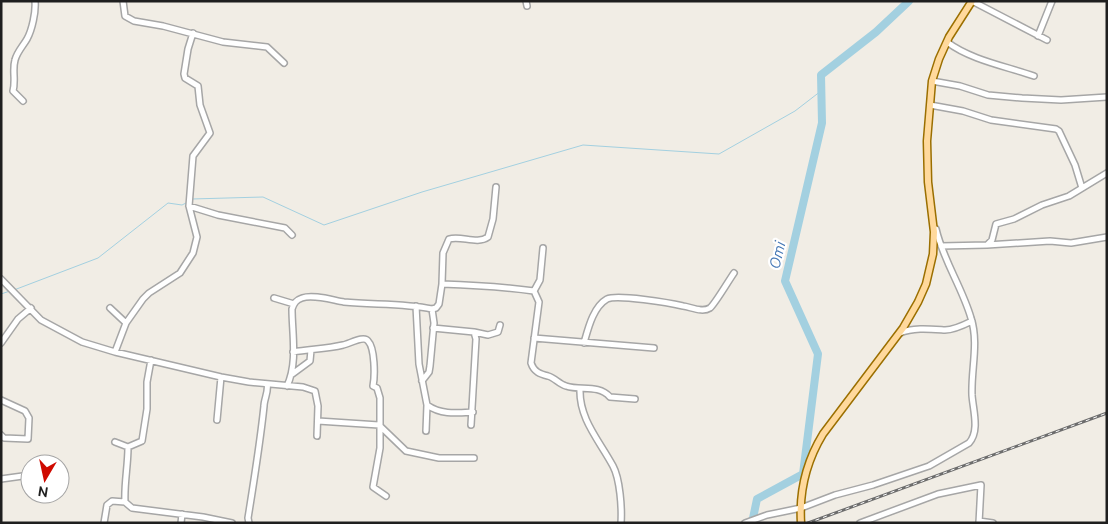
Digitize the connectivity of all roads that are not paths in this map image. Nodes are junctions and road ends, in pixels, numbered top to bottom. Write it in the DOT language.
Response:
graph roads {
  1 [pos="35,1"];
  2 [pos="123,1"];
  3 [pos="972,1"];
  4 [pos="1052,1"];
  5 [pos="193,33"];
  6 [pos="1038,36"];
  7 [pos="1047,40"];
  8 [pos="947,42"];
  9 [pos="284,63"];
  10 [pos="1034,76"];
  11 [pos="932,82"];
  12 [pos="1107,97"];
  13 [pos="23,101"];
  14 [pos="930,105"];
  15 [pos="1107,173"];
  16 [pos="496,187"];
  17 [pos="1082,188"];
  18 [pos="189,206"];
  19 [pos="934,221"];
  20 [pos="292,235"];
  21 [pos="1107,237"];
  22 [pos="987,245"];
  23 [pos="941,246"];
  24 [pos="543,248"];
  25 [pos="734,273"];
  26 [pos="1,279"];
  27 [pos="442,284"];
  28 [pos="534,291"];
  29 [pos="274,298"];
  30 [pos="294,304"];
  31 [pos="416,306"];
  32 [pos="31,308"];
  33 [pos="110,308"];
  34 [pos="432,309"];
  35 [pos="972,321"];
  36 [pos="126,323"];
  37 [pos="500,325"];
  38 [pos="433,328"];
  39 [pos="474,332"];
  40 [pos="900,333"];
  41 [pos="534,338"];
  42 [pos="1,343"];
  43 [pos="584,343"];
  44 [pos="654,348"];
  45 [pos="311,350"];
  46 [pos="115,352"];
  47 [pos="293,352"];
  48 [pos="151,360"];
  49 [pos="291,375"];
  50 [pos="221,377"];
  51 [pos="422,380"];
  52 [pos="267,384"];
  53 [pos="287,386"];
  54 [pos="580,389"];
  55 [pos="635,399"];
  56 [pos="1,400"];
  57 [pos="427,405"];
  58 [pos="473,412"];
  59 [pos="217,420"];
  60 [pos="318,422"];
  61 [pos="379,425"];
  62 [pos="471,425"];
  63 [pos="1,428"];
  64 [pos="426,431"];
  65 [pos="1,435"];
  66 [pos="318,436"];
  67 [pos="115,442"];
  68 [pos="128,447"];
  69 [pos="474,458"];
  70 [pos="20,476"];
  71 [pos="1,479"];
  72 [pos="386,496"];
  73 [pos="125,502"];
  74 [pos="801,508"];
  75 [pos="182,514"];
  76 [pos="247,521"];
  77 [pos="755,521"];
  78 [pos="979,522"];
  79 [pos="104,523"];
  80 [pos="181,523"];
  81 [pos="232,523"];
  82 [pos="621,523"];
  83 [pos="744,523"];
  84 [pos="801,523"];
  85 [pos="860,523"];
  86 [pos="993,523"];
  1 -- 13 [label="street"];
  2 -- 5 [label="street"];
  3 -- 6 [label="street"];
  3 -- 8 [label="main road"];
  4 -- 6 [label="street"];
  5 -- 9 [label="street"];
  5 -- 18 [label="street"];
  6 -- 7 [label="street"];
  8 -- 10 [label="street"];
  8 -- 11 [label="main road"];
  11 -- 12 [label="street"];
  11 -- 14 [label="main road"];
  14 -- 17 [label="street"];
  14 -- 19 [label="main road"];
  15 -- 17 [label="street"];
  16 -- 27 [label="street"];
  17 -- 22 [label="street"];
  18 -- 20 [label="street"];
  18 -- 36 [label="street"];
  19 -- 23 [label="street"];
  19 -- 40 [label="main road"];
  21 -- 22 [label="street"];
  22 -- 23 [label="street"];
  23 -- 35 [label="street"];
  24 -- 28 [label="street"];
  25 -- 43 [label="street"];
  26 -- 32 [label="street"];
  27 -- 28 [label="street"];
  27 -- 34 [label="street"];
  28 -- 41 [label="street"];
  29 -- 30 [label="street"];
  30 -- 31 [label="street"];
  30 -- 47 [label="street"];
  31 -- 34 [label="street"];
  31 -- 51 [label="street"];
  32 -- 42 [label="street"];
  32 -- 46 [label="street"];
  33 -- 36 [label="street"];
  34 -- 38 [label="street"];
  35 -- 40 [label="street"];
  35 -- 74 [label="street"];
  36 -- 46 [label="street"];
  37 -- 39 [label="street"];
  38 -- 39 [label="street"];
  38 -- 51 [label="street"];
  39 -- 58 [label="street"];
  40 -- 74 [label="main road"];
  41 -- 43 [label="street"];
  41 -- 54 [label="street"];
  43 -- 44 [label="street"];
  45 -- 47 [label="street"];
  45 -- 49 [label="street"];
  45 -- 61 [label="street"];
  46 -- 48 [label="street"];
  47 -- 49 [label="street"];
  48 -- 50 [label="street"];
  48 -- 68 [label="street"];
  49 -- 53 [label="street"];
  50 -- 52 [label="street"];
  50 -- 59 [label="street"];
  51 -- 57 [label="street"];
  52 -- 53 [label="street"];
  52 -- 76 [label="street"];
  53 -- 60 [label="street"];
  54 -- 55 [label="street"];
  54 -- 82 [label="street"];
  56 -- 65 [label="street"];
  57 -- 58 [label="street"];
  57 -- 64 [label="street"];
  58 -- 62 [label="street"];
  60 -- 61 [label="street"];
  60 -- 66 [label="street"];
  61 -- 69 [label="street"];
  61 -- 72 [label="street"];
  63 -- 65 [label="street"];
  67 -- 68 [label="street"];
  68 -- 73 [label="street"];
  70 -- 71 [label="street"];
  73 -- 75 [label="street"];
  73 -- 79 [label="street"];
  74 -- 77 [label="street"];
  74 -- 84 [label="main road"];
  75 -- 80 [label="street"];
  75 -- 81 [label="street"];
  77 -- 83 [label="street"];
  78 -- 85 [label="street"];
  78 -- 86 [label="street"];
}
